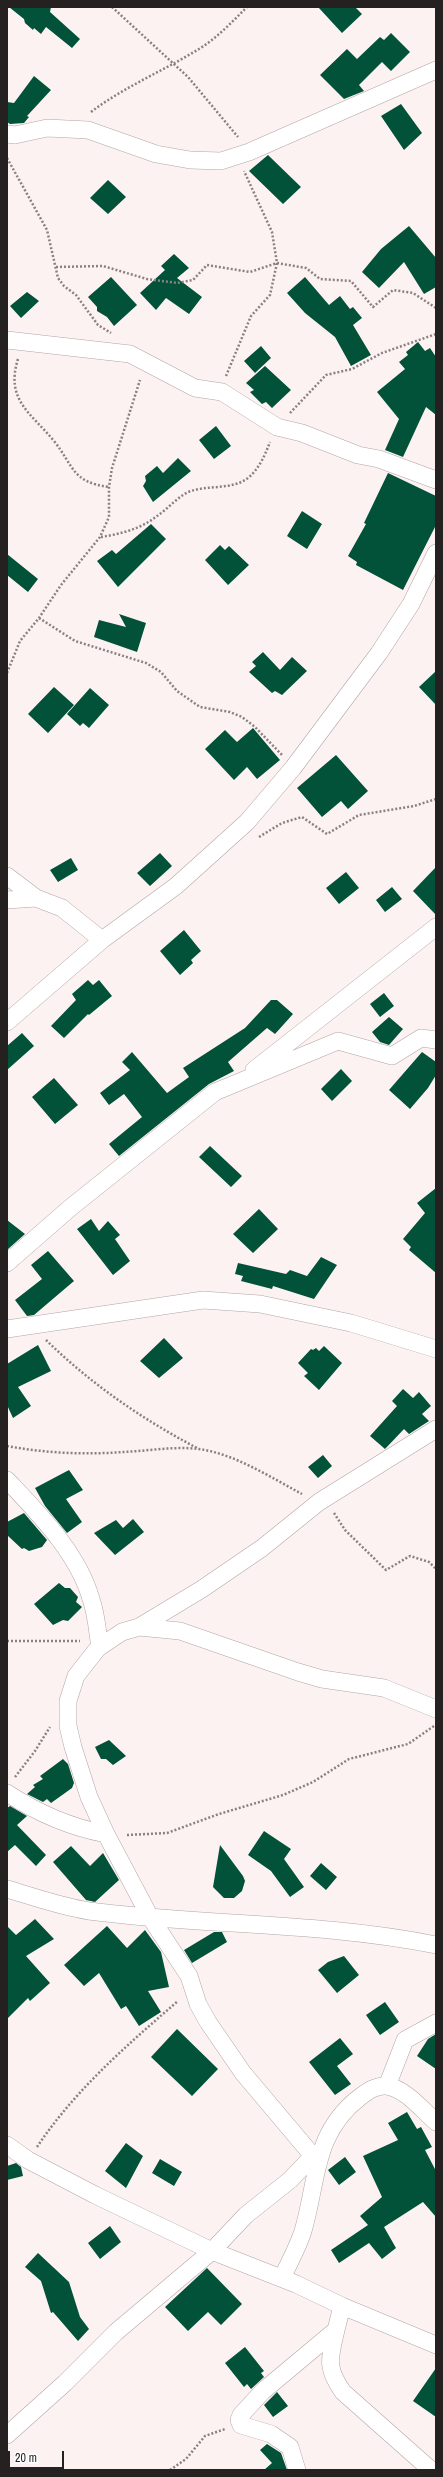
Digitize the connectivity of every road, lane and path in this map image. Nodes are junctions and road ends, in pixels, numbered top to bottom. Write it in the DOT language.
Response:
graph roads {
  1 [pos="112,7"];
  2 [pos="247,7"];
  3 [pos="172,63"];
  4 [pos="436,70"];
  5 [pos="68,129"];
  6 [pos="7,134"];
  7 [pos="243,154"];
  8 [pos="7,158"];
  9 [pos="277,263"];
  10 [pos="56,267"];
  11 [pos="436,308"];
  12 [pos="436,334"];
  13 [pos="15,340"];
  14 [pos="130,354"];
  15 [pos="146,362"];
  16 [pos="235,401"];
  17 [pos="278,427"];
  18 [pos="436,480"];
  19 [pos="109,487"];
  20 [pos="100,538"];
  21 [pos="436,553"];
  22 [pos="39,618"];
  23 [pos="7,673"];
  24 [pos="293,768"];
  25 [pos="436,799"];
  26 [pos="252,841"];
  27 [pos="7,876"];
  28 [pos="36,898"];
  29 [pos="7,900"];
  30 [pos="436,927"];
  31 [pos="102,940"];
  32 [pos="7,1022"];
  33 [pos="436,1040"];
  34 [pos="237,1083"];
  35 [pos="7,1263"];
  36 [pos="31,1326"];
  37 [pos="7,1329"];
  38 [pos="432,1350"];
  39 [pos="436,1429"];
  40 [pos="7,1446"];
  41 [pos="199,1450"];
  42 [pos="7,1480"];
  43 [pos="318,1502"];
  44 [pos="436,1570"];
  45 [pos="140,1627"];
  46 [pos="7,1641"];
  47 [pos="99,1642"];
  48 [pos="436,1709"];
  49 [pos="53,1720"];
  50 [pos="436,1724"];
  51 [pos="9,1786"];
  52 [pos="106,1834"];
  53 [pos="7,1889"];
  54 [pos="150,1917"];
  55 [pos="436,1945"];
  56 [pos="194,1987"];
  57 [pos="436,2024"];
  58 [pos="387,2086"];
  59 [pos="436,2122"];
  60 [pos="7,2145"];
  61 [pos="315,2159"];
  62 [pos="28,2160"];
  63 [pos="212,2251"];
  64 [pos="282,2278"];
  65 [pos="342,2306"];
  66 [pos="336,2330"];
  67 [pos="436,2345"];
  68 [pos="239,2420"];
  69 [pos="7,2435"];
  70 [pos="170,2470"];
  71 [pos="297,2470"];
  72 [pos="431,2470"];
  1 -- 3 [label="path"];
  2 -- 3 [label="path"];
  3 -- 5 [label="path"];
  3 -- 7 [label="path"];
  4 -- 7 [label="street"];
  5 -- 6 [label="street"];
  5 -- 7 [label="street"];
  7 -- 9 [label="path"];
  8 -- 10 [label="path"];
  9 -- 10 [label="path"];
  9 -- 11 [label="path"];
  9 -- 16 [label="path"];
  10 -- 14 [label="path"];
  12 -- 17 [label="path"];
  13 -- 14 [label="street"];
  13 -- 19 [label="path"];
  14 -- 15 [label="street"];
  15 -- 16 [label="street"];
  15 -- 19 [label="path"];
  16 -- 17 [label="street"];
  17 -- 18 [label="street"];
  17 -- 20 [label="path"];
  19 -- 20 [label="path"];
  20 -- 22 [label="path"];
  21 -- 24 [label="street"];
  22 -- 23 [label="path"];
  22 -- 24 [label="path"];
  24 -- 31 [label="street"];
  25 -- 26 [label="path"];
  27 -- 28 [label="street"];
  28 -- 29 [label="street"];
  28 -- 31 [label="street"];
  30 -- 34 [label="street"];
  31 -- 32 [label="street"];
  33 -- 34 [label="street"];
  34 -- 35 [label="street"];
  36 -- 37 [label="street"];
  36 -- 38 [label="street"];
  36 -- 41 [label="path"];
  39 -- 43 [label="street"];
  40 -- 41 [label="path"];
  41 -- 43 [label="path"];
  42 -- 47 [label="street"];
  43 -- 44 [label="path"];
  43 -- 45 [label="street"];
  45 -- 48 [label="street"];
  45 -- 52 [label="street"];
  46 -- 47 [label="path"];
  49 -- 51 [label="path"];
  50 -- 52 [label="path"];
  51 -- 52 [label="street"];
  52 -- 54 [label="street"];
  53 -- 54 [label="street"];
  54 -- 55 [label="street"];
  54 -- 56 [label="street"];
  56 -- 61 [label="street"];
  56 -- 62 [label="path"];
  57 -- 58 [label="street"];
  58 -- 59 [label="street"];
  58 -- 61 [label="street"];
  60 -- 62 [label="street"];
  61 -- 63 [label="street"];
  61 -- 64 [label="street"];
  62 -- 63 [label="street"];
  63 -- 64 [label="street"];
  63 -- 69 [label="street"];
  64 -- 65 [label="street"];
  65 -- 66 [label="street"];
  65 -- 67 [label="street"];
  66 -- 68 [label="street"];
  66 -- 72 [label="street"];
  68 -- 70 [label="path"];
  68 -- 71 [label="street"];
}
